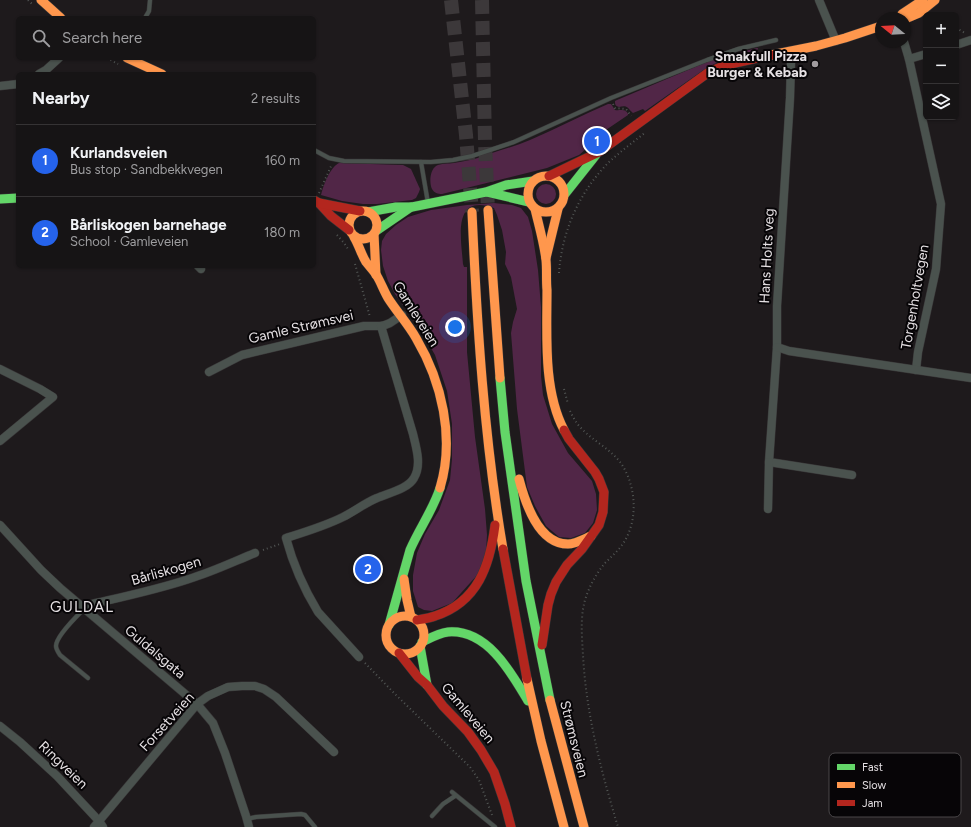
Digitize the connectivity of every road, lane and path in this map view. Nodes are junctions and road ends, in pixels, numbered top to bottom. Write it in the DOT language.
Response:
graph roads {
  1 [pos="41,0"];
  2 [pos="150,0"];
  3 [pos="819,0"];
  4 [pos="923,0"];
  5 [pos="935,0"];
  6 [pos="906,12"];
  7 [pos="59,16"];
  8 [pos="146,16"];
  9 [pos="911,16"];
  10 [pos="875,28"];
  11 [pos="776,40"];
  12 [pos="836,40"];
  13 [pos="971,40"];
  14 [pos="959,44"];
  15 [pos="906,48"];
  16 [pos="789,51"];
  17 [pos="923,55"];
  18 [pos="909,59"];
  19 [pos="58,60"];
  20 [pos="131,60"];
  21 [pos="42,72"];
  22 [pos="158,72"];
  23 [pos="16,84"];
  24 [pos="0,86"];
  25 [pos="611,98"];
  26 [pos="631,116"];
  27 [pos="316,151"];
  28 [pos="599,152"];
  29 [pos="334,159"];
  30 [pos="421,162"];
  31 [pos="549,176"];
  32 [pos="533,181"];
  33 [pos="486,192"];
  34 [pos="565,194"];
  35 [pos="16,198"];
  36 [pos="0,199"];
  37 [pos="318,199"];
  38 [pos="428,203"];
  39 [pos="532,206"];
  40 [pos="412,207"];
  41 [pos="558,209"];
  42 [pos="488,210"];
  43 [pos="364,211"];
  44 [pos="472,212"];
  45 [pos="375,232"];
  46 [pos="352,233"];
  47 [pos="546,260"];
  48 [pos="376,275"];
  49 [pos="402,315"];
  50 [pos="381,326"];
  51 [pos="777,347"];
  52 [pos="0,369"];
  53 [pos="916,370"];
  54 [pos="209,372"];
  55 [pos="971,378"];
  56 [pos="506,432"];
  57 [pos="0,441"];
  58 [pos="769,462"];
  59 [pos="852,475"];
  60 [pos="496,507"];
  61 [pos="768,509"];
  62 [pos="0,525"];
  63 [pos="591,536"];
  64 [pos="286,541"];
  65 [pos="255,553"];
  66 [pos="403,575"];
  67 [pos="84,609"];
  68 [pos="414,619"];
  69 [pos="389,625"];
  70 [pos="421,644"];
  71 [pos="399,653"];
  72 [pos="359,657"];
  73 [pos="541,657"];
  74 [pos="88,678"];
  75 [pos="427,685"];
  76 [pos="197,704"];
  77 [pos="534,712"];
  78 [pos="0,726"];
  79 [pos="334,752"];
  80 [pos="432,816"];
  81 [pos="248,823"];
  82 [pos="99,825"];
  83 [pos="315,827"];
  84 [pos="495,827"];
  85 [pos="511,827"];
  86 [pos="564,827"];
  87 [pos="584,827"];
  1 -- 7 [label="main road"];
  2 -- 8 [label="lane"];
  3 -- 12 [label="street"];
  4 -- 6 [label="main road"];
  5 -- 9 [label="main road"];
  10 -- 12 [label="main road"];
  11 -- 25 [label="lane"];
  12 -- 16 [label="main road"];
  13 -- 14 [label="street"];
  15 -- 18 [label="street, Torgenholtvegen"];
  16 -- 28 [label="main road"];
  16 -- 51 [label="street, Hans Holts veg"];
  17 -- 18 [label="street"];
  18 -- 53 [label="street, Torgenholtvegen"];
  19 -- 21 [label="street"];
  20 -- 22 [label="main road"];
  23 -- 24 [label="street"];
  25 -- 26 [label="path"];
  25 -- 30 [label="lane"];
  27 -- 29 [label="lane"];
  28 -- 31 [label="main road"];
  28 -- 34 [label="main road"];
  29 -- 30 [label="lane"];
  29 -- 37 [label="path"];
  30 -- 38 [label="lane"];
  31 -- 32 [label="main road"];
  31 -- 34 [label="main road"];
  32 -- 33 [label="main road"];
  32 -- 39 [label="main road"];
  33 -- 38 [label="main road"];
  33 -- 39 [label="main road"];
  34 -- 41 [label="main road"];
  35 -- 36 [label="main road"];
  37 -- 43 [label="main road"];
  37 -- 46 [label="main road"];
  38 -- 40 [label="main road"];
  39 -- 41 [label="main road"];
  39 -- 47 [label="main road"];
  40 -- 43 [label="main road"];
  40 -- 45 [label="main road"];
  41 -- 47 [label="main road"];
  42 -- 56 [label="main road"];
  43 -- 45 [label="main road"];
  43 -- 46 [label="main road"];
  44 -- 60 [label="main road"];
  45 -- 46 [label="main road"];
  45 -- 48 [label="main road, Gamleveien"];
  46 -- 48 [label="main road, Gamleveien"];
  47 -- 63 [label="main road"];
  48 -- 49 [label="main road, Gamleveien"];
  49 -- 50 [label="street, Gamle Strømsvei"];
  49 -- 66 [label="main road, Gamleveien"];
  50 -- 54 [label="street, Gamle Strømsvei"];
  50 -- 64 [label="street"];
  51 -- 53 [label="street"];
  51 -- 58 [label="street, Hans Holts veg"];
  52 -- 57 [label="street"];
  53 -- 55 [label="street"];
  56 -- 63 [label="main road"];
  56 -- 73 [label="main road, Strømsveien"];
  58 -- 59 [label="street"];
  58 -- 61 [label="street, Hans Holts veg"];
  60 -- 68 [label="main road"];
  60 -- 77 [label="main road"];
  62 -- 67 [label="street, Guldalsgata"];
  63 -- 73 [label="main road"];
  64 -- 65 [label="path"];
  64 -- 72 [label="street"];
  65 -- 67 [label="street, Bårliskogen"];
  66 -- 68 [label="main road, Gamleveien"];
  66 -- 69 [label="main road, Gamleveien"];
  67 -- 74 [label="lane"];
  67 -- 76 [label="street, Guldalsgata"];
  68 -- 69 [label="main road"];
  68 -- 70 [label="main road"];
  69 -- 71 [label="main road"];
  70 -- 71 [label="main road"];
  70 -- 75 [label="main road, Gamleveien"];
  70 -- 77 [label="main road"];
  71 -- 75 [label="main road, Gamleveien"];
  72 -- 84 [label="path"];
  73 -- 87 [label="main road, Strømsveien"];
  75 -- 85 [label="main road, Gamleveien"];
  76 -- 79 [label="street, Forsetveien"];
  76 -- 81 [label="street, Guldalsgata"];
  76 -- 82 [label="street, Forsetveien"];
  77 -- 86 [label="main road"];
  78 -- 82 [label="street, Ringveien"];
  80 -- 84 [label="lane"];
  81 -- 83 [label="lane"];
}
